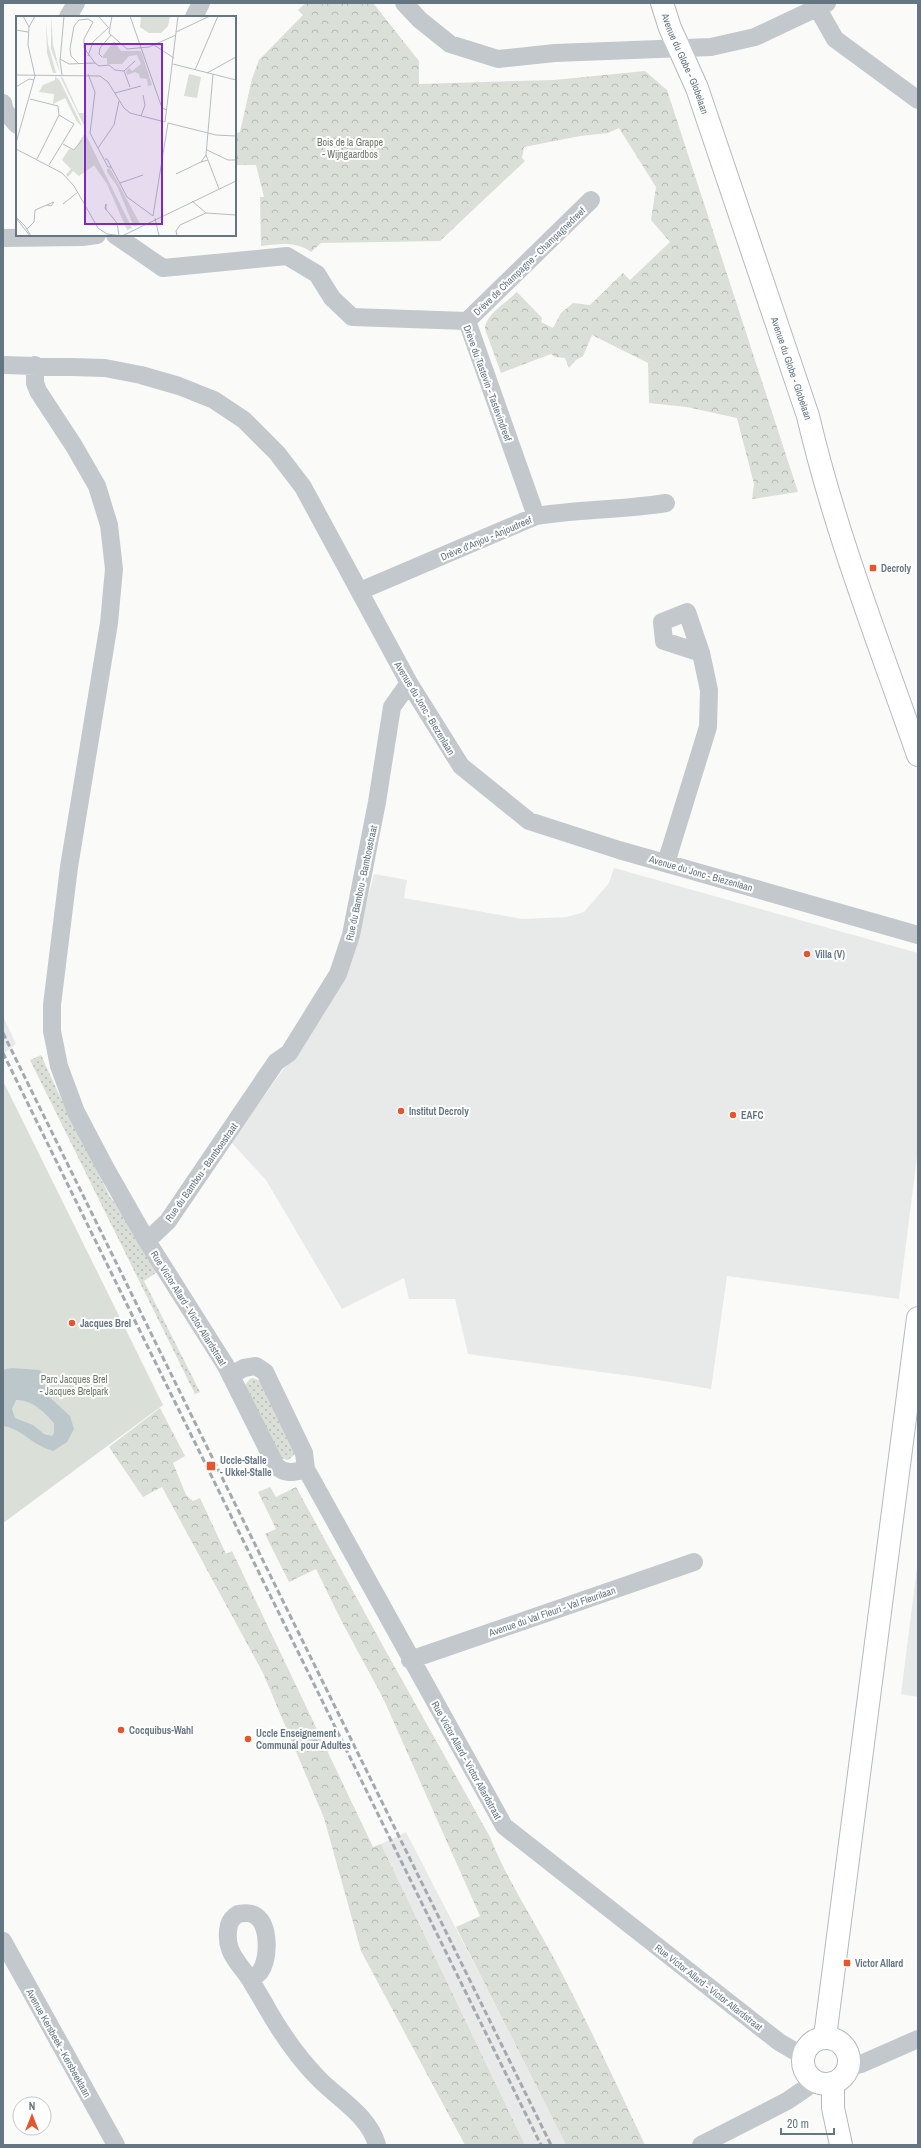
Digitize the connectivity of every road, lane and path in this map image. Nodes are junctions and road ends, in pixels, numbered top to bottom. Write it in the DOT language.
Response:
graph roads {
  1 [pos="76,3"];
  2 [pos="201,3"];
  3 [pos="404,3"];
  4 [pos="662,3"];
  5 [pos="823,6"];
  6 [pos="69,16"];
  7 [pos="194,16"];
  8 [pos="679,48"];
  9 [pos="918,100"];
  10 [pos="3,103"];
  11 [pos="16,124"];
  12 [pos="591,200"];
  13 [pos="90,236"];
  14 [pos="116,236"];
  15 [pos="3,238"];
  16 [pos="467,321"];
  17 [pos="3,365"];
  18 [pos="35,365"];
  19 [pos="666,503"];
  20 [pos="536,516"];
  21 [pos="360,591"];
  22 [pos="701,652"];
  23 [pos="409,683"];
  24 [pos="916,746"];
  25 [pos="666,863"];
  26 [pos="918,935"];
  27 [pos="148,1241"];
  28 [pos="918,1318"];
  29 [pos="231,1375"];
  30 [pos="306,1469"];
  31 [pos="694,1562"];
  32 [pos="410,1660"];
  33 [pos="3,1941"];
  34 [pos="251,1980"];
  35 [pos="825,2037"];
  36 [pos="918,2039"];
  37 [pos="803,2056"];
  38 [pos="849,2067"];
  39 [pos="824,2082"];
  40 [pos="116,2145"];
  41 [pos="377,2145"];
  42 [pos="701,2145"];
  43 [pos="841,2145"];
  1 -- 6 [label="street"];
  2 -- 7 [label="street"];
  3 -- 8 [label="street"];
  4 -- 8 [label="street, Avenue du Globe - Globelaan"];
  5 -- 8 [label="street"];
  5 -- 9 [label="street"];
  8 -- 24 [label="street, Avenue du Globe - Globelaan"];
  10 -- 11 [label="street"];
  12 -- 16 [label="street, Drève de Champagne - Champagnedreef"];
  13 -- 15 [label="street"];
  14 -- 16 [label="street, Drève du Tastevin - Tastevindreef"];
  16 -- 20 [label="street, Drève du Tastevin - Tastevindreef"];
  17 -- 18 [label="street, Avenue du Jonc - Biezenlaan"];
  18 -- 21 [label="street, Avenue du Jonc - Biezenlaan"];
  18 -- 27 [label="street, Rue Victor Allard - Victor Allardstraat"];
  19 -- 20 [label="street, Drève d'Anjou - Anjoudreef"];
  20 -- 21 [label="street, Drève d'Anjou - Anjoudreef"];
  21 -- 23 [label="street, Avenue du Jonc - Biezenlaan"];
  22 -- 25 [label="street"];
  23 -- 25 [label="street, Avenue du Jonc - Biezenlaan"];
  23 -- 27 [label="street, Rue du Bambou - Bamboestraat"];
  25 -- 26 [label="street, Avenue du Jonc - Biezenlaan"];
  27 -- 29 [label="street, Rue Victor Allard - Victor Allardstraat"];
  28 -- 35 [label="street"];
  29 -- 30 [label="street, Rue Victor Allard - Victor Allardstraat"];
  29 -- 30 [label="street, Rue Victor Allard - Victor Allardstraat"];
  30 -- 32 [label="street, Rue Victor Allard - Victor Allardstraat"];
  31 -- 32 [label="street, Avenue du Val Fleuri - Val Fleurilaan"];
  32 -- 37 [label="street, Rue Victor Allard - Victor Allardstraat"];
  33 -- 40 [label="street, Avenue Kersbeek - Kersbeeklaan"];
  34 -- 41 [label="street"];
  35 -- 37 [label="street"];
  35 -- 38 [label="street"];
  36 -- 38 [label="street"];
  37 -- 39 [label="street"];
  38 -- 39 [label="street"];
  39 -- 42 [label="street"];
  39 -- 43 [label="street"];
}
